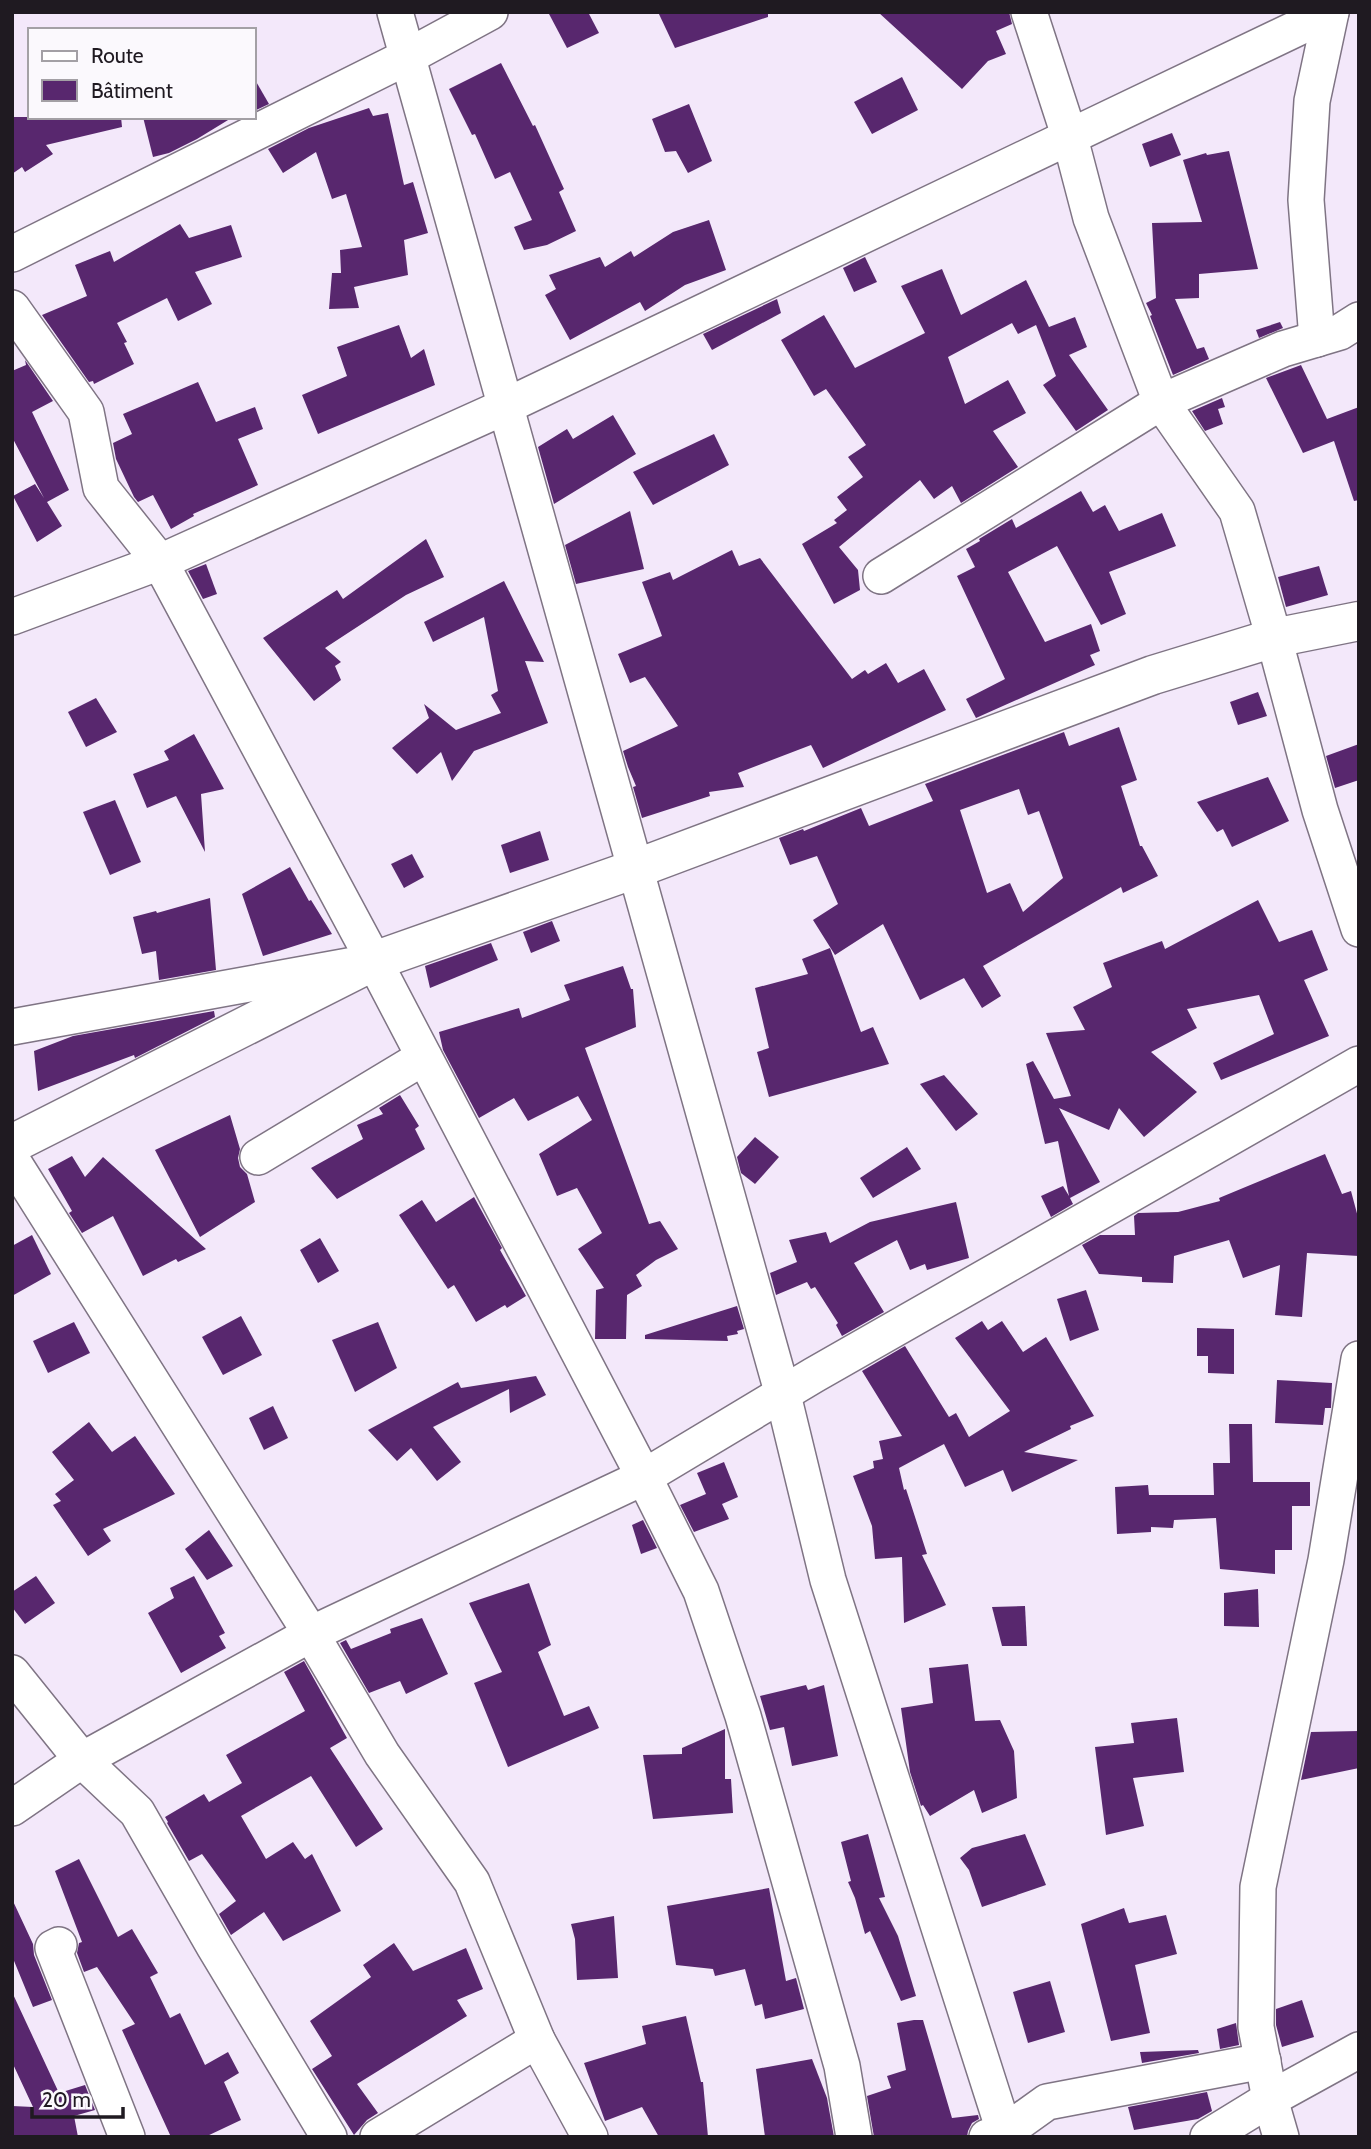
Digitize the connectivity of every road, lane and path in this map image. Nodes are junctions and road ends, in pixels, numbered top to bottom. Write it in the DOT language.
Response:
graph roads {
  1 [pos="395,12"];
  2 [pos="489,12"];
  3 [pos="1029,12"];
  4 [pos="1331,12"];
  5 [pos="407,57"];
  6 [pos="1070,138"];
  7 [pos="12,254"];
  8 [pos="12,308"];
  9 [pos="1359,320"];
  10 [pos="1317,339"];
  11 [pos="1161,402"];
  12 [pos="504,407"];
  13 [pos="160,562"];
  14 [pos="881,576"];
  15 [pos="12,617"];
  16 [pos="1359,621"];
  17 [pos="1274,638"];
  18 [pos="635,869"];
  19 [pos="1359,929"];
  20 [pos="374,961"];
  21 [pos="12,1027"];
  22 [pos="424,1057"];
  23 [pos="1359,1064"];
  24 [pos="12,1144"];
  25 [pos="258,1157"];
  26 [pos="12,1160"];
  27 [pos="1359,1359"];
  28 [pos="783,1395"];
  29 [pos="644,1477"];
  30 [pos="311,1634"];
  31 [pos="12,1672"];
  32 [pos="82,1760"];
  33 [pos="12,1808"];
  34 [pos="58,1945"];
  35 [pos="537,2040"];
  36 [pos="1359,2050"];
  37 [pos="1263,2061"];
  38 [pos="1270,2099"];
  39 [pos="999,2135"];
  40 [pos="127,2137"];
  41 [pos="329,2137"];
  42 [pos="378,2137"];
  43 [pos="590,2137"];
  44 [pos="854,2137"];
  45 [pos="1208,2137"];
  46 [pos="1281,2137"];
  1 -- 5 [label="street"];
  2 -- 5 [label="street"];
  3 -- 6 [label="street"];
  4 -- 6 [label="street"];
  4 -- 10 [label="street"];
  5 -- 7 [label="street"];
  5 -- 12 [label="street"];
  6 -- 11 [label="street"];
  6 -- 12 [label="street"];
  8 -- 13 [label="street"];
  9 -- 10 [label="street"];
  10 -- 11 [label="street"];
  11 -- 14 [label="street"];
  11 -- 17 [label="street"];
  12 -- 13 [label="street"];
  12 -- 18 [label="street"];
  13 -- 15 [label="street"];
  13 -- 20 [label="street"];
  16 -- 17 [label="street"];
  17 -- 18 [label="street"];
  17 -- 19 [label="street"];
  18 -- 20 [label="street"];
  18 -- 28 [label="street"];
  20 -- 21 [label="street"];
  20 -- 22 [label="street"];
  20 -- 24 [label="street"];
  22 -- 25 [label="street"];
  22 -- 29 [label="street"];
  23 -- 28 [label="street"];
  26 -- 30 [label="street"];
  27 -- 37 [label="street"];
  28 -- 29 [label="street"];
  28 -- 39 [label="street"];
  29 -- 30 [label="street"];
  29 -- 44 [label="street"];
  30 -- 32 [label="street"];
  30 -- 35 [label="street"];
  31 -- 32 [label="street"];
  32 -- 33 [label="street"];
  32 -- 41 [label="street"];
  34 -- 40 [label="street"];
  35 -- 42 [label="street"];
  35 -- 43 [label="street"];
  36 -- 38 [label="street"];
  37 -- 38 [label="street"];
  37 -- 39 [label="street"];
  38 -- 45 [label="street"];
  38 -- 46 [label="street"];
}
